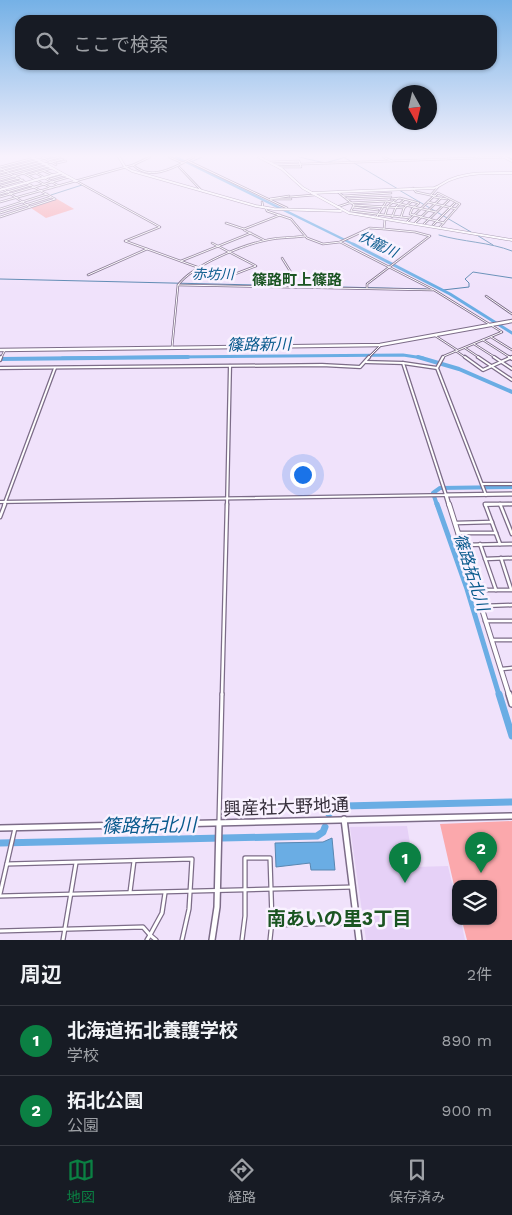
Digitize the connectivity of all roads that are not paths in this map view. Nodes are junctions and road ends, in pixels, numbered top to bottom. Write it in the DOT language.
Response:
graph roads {
  1 [pos="9,201"];
  2 [pos="27,201"];
  3 [pos="38,201"];
  4 [pos="50,201"];
  5 [pos="113,201"];
  6 [pos="240,201"];
  7 [pos="272,201"];
  8 [pos="325,201"];
  9 [pos="349,201"];
  10 [pos="387,201"];
  11 [pos="403,201"];
  12 [pos="412,201"];
  13 [pos="438,201"];
  14 [pos="448,201"];
  15 [pos="451,201"];
  16 [pos="0,202"];
  17 [pos="22,202"];
  18 [pos="262,202"];
  19 [pos="371,202"];
  20 [pos="393,202"];
  21 [pos="428,202"];
  22 [pos="352,203"];
  23 [pos="455,203"];
  24 [pos="400,204"];
  25 [pos="435,204"];
  26 [pos="14,205"];
  27 [pos="26,205"];
  28 [pos="382,205"];
  29 [pos="407,205"];
  30 [pos="354,206"];
  31 [pos="373,206"];
  32 [pos="388,206"];
  33 [pos="443,206"];
  34 [pos="7,207"];
  35 [pos="30,207"];
  36 [pos="264,207"];
  37 [pos="336,207"];
  38 [pos="396,207"];
  39 [pos="414,207"];
  40 [pos="287,208"];
  41 [pos="404,208"];
  42 [pos="450,208"];
  43 [pos="421,209"];
  44 [pos="456,209"];
  45 [pos="0,210"];
  46 [pos="379,210"];
  47 [pos="428,210"];
  48 [pos="345,211"];
  49 [pos="3,212"];
  50 [pos="350,212"];
  51 [pos="436,212"];
  52 [pos="0,213"];
  53 [pos="377,214"];
  54 [pos="8,215"];
  55 [pos="280,215"];
  56 [pos="385,215"];
  57 [pos="414,215"];
  58 [pos="393,216"];
  59 [pos="0,217"];
  60 [pos="400,217"];
  61 [pos="421,217"];
  62 [pos="376,218"];
  63 [pos="410,218"];
  64 [pos="385,219"];
  65 [pos="429,219"];
  66 [pos="391,220"];
  67 [pos="437,221"];
  68 [pos="406,222"];
  69 [pos="226,223"];
  70 [pos="415,223"];
  71 [pos="444,223"];
  72 [pos="424,224"];
  73 [pos="433,225"];
  74 [pos="440,226"];
  75 [pos="244,229"];
  76 [pos="384,229"];
  77 [pos="251,233"];
  78 [pos="305,236"];
  79 [pos="264,240"];
  80 [pos="512,240"];
  81 [pos="341,241"];
  82 [pos="212,243"];
  83 [pos="219,246"];
  84 [pos="147,249"];
  85 [pos="232,253"];
  86 [pos="282,258"];
  87 [pos="181,261"];
  88 [pos="198,267"];
  89 [pos="390,267"];
  90 [pos="88,275"];
  91 [pos="178,284"];
  92 [pos="279,286"];
  93 [pos="367,287"];
  94 [pos="434,290"];
  95 [pos="486,296"];
  96 [pos="512,314"];
  97 [pos="512,322"];
  98 [pos="491,324"];
  99 [pos="434,335"];
  100 [pos="491,337"];
  101 [pos="482,340"];
  102 [pos="474,344"];
  103 [pos="380,347"];
  104 [pos="172,348"];
  105 [pos="465,348"];
  106 [pos="0,350"];
  107 [pos="512,350"];
  108 [pos="4,351"];
  109 [pos="457,351"];
  110 [pos="511,358"];
  111 [pos="0,360"];
  112 [pos="366,362"];
  113 [pos="501,362"];
  114 [pos="403,363"];
  115 [pos="230,366"];
  116 [pos="492,366"];
  117 [pos="438,367"];
  118 [pos="0,368"];
  119 [pos="54,368"];
  120 [pos="512,369"];
  121 [pos="512,380"];
  122 [pos="512,484"];
  123 [pos="482,485"];
  124 [pos="446,493"];
  125 [pos="485,493"];
  126 [pos="512,494"];
  127 [pos="226,498"];
  128 [pos="0,502"];
  129 [pos="6,502"];
  130 [pos="500,504"];
  131 [pos="512,504"];
  132 [pos="0,518"];
  133 [pos="492,522"];
  134 [pos="453,523"];
  135 [pos="457,533"];
  136 [pos="496,533"];
  137 [pos="512,534"];
  138 [pos="480,544"];
  139 [pos="500,544"];
  140 [pos="512,544"];
  141 [pos="460,545"];
  142 [pos="501,558"];
  143 [pos="512,558"];
  144 [pos="485,559"];
  145 [pos="506,573"];
  146 [pos="512,573"];
  147 [pos="475,590"];
  148 [pos="496,590"];
  149 [pos="512,590"];
  150 [pos="512,605"];
  151 [pos="480,606"];
  152 [pos="485,621"];
  153 [pos="512,621"];
  154 [pos="492,640"];
  155 [pos="512,640"];
  156 [pos="512,668"];
  157 [pos="500,669"];
  158 [pos="512,704"];
  159 [pos="512,816"];
  160 [pos="344,819"];
  161 [pos="219,823"];
  162 [pos="0,828"];
  163 [pos="16,828"];
  164 [pos="134,861"];
  165 [pos="76,863"];
  166 [pos="7,864"];
  167 [pos="353,887"];
  168 [pos="245,890"];
  169 [pos="271,890"];
  170 [pos="190,891"];
  171 [pos="218,891"];
  172 [pos="130,892"];
  173 [pos="165,892"];
  174 [pos="71,894"];
  175 [pos="0,895"];
  176 [pos="357,923"];
  177 [pos="272,925"];
  178 [pos="65,929"];
  179 [pos="0,931"];
  180 [pos="150,935"];
  181 [pos="63,940"];
  182 [pos="147,940"];
  183 [pos="156,940"];
  184 [pos="182,940"];
  185 [pos="212,940"];
  186 [pos="242,940"];
  187 [pos="270,940"];
  188 [pos="359,940"];
  1 -- 26 [label="street"];
  2 -- 17 [label="street"];
  3 -- 27 [label="street"];
  4 -- 35 [label="street"];
  5 -- 84 [label="street"];
  6 -- 36 [label="street"];
  7 -- 40 [label="street"];
  8 -- 37 [label="street"];
  9 -- 22 [label="street"];
  10 -- 19 [label="street"];
  10 -- 20 [label="street"];
  10 -- 28 [label="street"];
  11 -- 24 [label="street"];
  12 -- 29 [label="street"];
  12 -- 39 [label="street"];
  13 -- 25 [label="street"];
  14 -- 33 [label="street"];
  15 -- 23 [label="street"];
  16 -- 34 [label="street"];
  17 -- 26 [label="street"];
  17 -- 27 [label="street"];
  18 -- 36 [label="street"];
  19 -- 22 [label="street"];
  19 -- 31 [label="street"];
  20 -- 24 [label="street"];
  20 -- 32 [label="street"];
  21 -- 25 [label="street"];
  21 -- 43 [label="street"];
  22 -- 30 [label="street"];
  22 -- 37 [label="street"];
  23 -- 42 [label="street"];
  23 -- 44 [label="street"];
  24 -- 29 [label="street"];
  24 -- 38 [label="street"];
  25 -- 33 [label="street"];
  25 -- 47 [label="street"];
  26 -- 34 [label="street"];
  27 -- 35 [label="street"];
  27 -- 49 [label="street"];
  28 -- 31 [label="street"];
  28 -- 32 [label="street"];
  28 -- 46 [label="street"];
  29 -- 39 [label="street"];
  29 -- 41 [label="street"];
  30 -- 31 [label="street"];
  30 -- 46 [label="street"];
  30 -- 50 [label="street"];
  32 -- 38 [label="street"];
  32 -- 56 [label="street"];
  33 -- 42 [label="street"];
  33 -- 51 [label="street"];
  34 -- 45 [label="street"];
  35 -- 54 [label="street"];
  36 -- 40 [label="street"];
  36 -- 55 [label="street"];
  37 -- 48 [label="street"];
  38 -- 41 [label="street"];
  38 -- 58 [label="street"];
  39 -- 43 [label="street"];
  39 -- 57 [label="street"];
  40 -- 48 [label="street"];
  41 -- 60 [label="street"];
  42 -- 44 [label="street"];
  42 -- 67 [label="street"];
  43 -- 47 [label="street"];
  43 -- 57 [label="street"];
  44 -- 71 [label="street"];
  45 -- 49 [label="street"];
  46 -- 53 [label="street"];
  47 -- 51 [label="street"];
  47 -- 61 [label="street"];
  48 -- 50 [label="street"];
  49 -- 52 [label="street"];
  49 -- 54 [label="street"];
  50 -- 53 [label="street"];
  50 -- 62 [label="street"];
  51 -- 65 [label="street"];
  53 -- 56 [label="street"];
  53 -- 62 [label="street"];
  54 -- 59 [label="street"];
  55 -- 75 [label="street"];
  55 -- 78 [label="street"];
  56 -- 58 [label="street"];
  57 -- 61 [label="street"];
  57 -- 63 [label="street"];
  58 -- 60 [label="street"];
  58 -- 66 [label="street"];
  60 -- 63 [label="street"];
  61 -- 65 [label="street"];
  61 -- 70 [label="street"];
  62 -- 64 [label="street"];
  63 -- 68 [label="street"];
  64 -- 66 [label="street"];
  64 -- 76 [label="street"];
  65 -- 67 [label="street"];
  65 -- 72 [label="street"];
  66 -- 68 [label="street"];
  67 -- 71 [label="street"];
  67 -- 73 [label="street"];
  68 -- 70 [label="street"];
  69 -- 75 [label="street"];
  70 -- 72 [label="street"];
  71 -- 74 [label="street"];
  72 -- 73 [label="street"];
  73 -- 74 [label="street"];
  74 -- 80 [label="street"];
  75 -- 77 [label="street"];
  76 -- 81 [label="street"];
  76 -- 89 [label="street"];
  77 -- 79 [label="street"];
  77 -- 83 [label="street"];
  78 -- 79 [label="street"];
  78 -- 81 [label="street"];
  79 -- 85 [label="street"];
  81 -- 89 [label="street"];
  82 -- 83 [label="street"];
  83 -- 85 [label="street"];
  83 -- 87 [label="street"];
  84 -- 87 [label="street"];
  84 -- 90 [label="street"];
  85 -- 88 [label="street"];
  85 -- 88 [label="street"];
  86 -- 92 [label="street"];
  87 -- 88 [label="street"];
  88 -- 91 [label="street"];
  89 -- 93 [label="street"];
  89 -- 94 [label="street"];
  91 -- 92 [label="street"];
  91 -- 104 [label="street"];
  92 -- 93 [label="street"];
  93 -- 94 [label="street"];
  94 -- 98 [label="street"];
  95 -- 96 [label="street"];
  97 -- 98 [label="street"];
  98 -- 99 [label="street"];
  98 -- 100 [label="street"];
  99 -- 103 [label="street"];
  99 -- 109 [label="street"];
  100 -- 101 [label="street"];
  100 -- 107 [label="street"];
  101 -- 102 [label="street"];
  101 -- 110 [label="street"];
  102 -- 105 [label="street"];
  102 -- 113 [label="street"];
  103 -- 104 [label="street"];
  103 -- 112 [label="street"];
  104 -- 108 [label="street"];
  105 -- 109 [label="street"];
  105 -- 116 [label="street"];
  106 -- 108 [label="street"];
  108 -- 111 [label="street"];
  109 -- 116 [label="street"];
  109 -- 117 [label="street"];
  110 -- 113 [label="street"];
  112 -- 114 [label="street"];
  112 -- 115 [label="street"];
  113 -- 116 [label="street"];
  113 -- 120 [label="street"];
  114 -- 117 [label="street"];
  114 -- 124 [label="street"];
  115 -- 119 [label="street"];
  115 -- 127 [label="street"];
  116 -- 121 [label="street"];
  117 -- 123 [label="street"];
  118 -- 119 [label="street"];
  119 -- 129 [label="street"];
  122 -- 123 [label="street"];
  123 -- 125 [label="street"];
  124 -- 125 [label="street"];
  124 -- 127 [label="street"];
  124 -- 134 [label="street"];
  125 -- 126 [label="street"];
  127 -- 129 [label="street"];
  127 -- 161 [label="street"];
  128 -- 129 [label="street"];
  129 -- 132 [label="street"];
  130 -- 131 [label="street"];
  130 -- 133 [label="street"];
  130 -- 137 [label="street"];
  133 -- 134 [label="street"];
  133 -- 136 [label="street"];
  134 -- 135 [label="street"];
  135 -- 136 [label="street"];
  135 -- 141 [label="street"];
  136 -- 139 [label="street"];
  138 -- 139 [label="street"];
  138 -- 141 [label="street"];
  138 -- 144 [label="street"];
  139 -- 140 [label="street"];
  141 -- 147 [label="street"];
  142 -- 143 [label="street"];
  142 -- 144 [label="street"];
  142 -- 145 [label="street"];
  144 -- 148 [label="street"];
  145 -- 146 [label="street"];
  145 -- 149 [label="street"];
  147 -- 148 [label="street"];
  147 -- 151 [label="street"];
  148 -- 149 [label="street"];
  150 -- 151 [label="street"];
  151 -- 152 [label="street"];
  152 -- 153 [label="street"];
  152 -- 154 [label="street"];
  154 -- 155 [label="street"];
  154 -- 157 [label="street"];
  156 -- 157 [label="street"];
  157 -- 158 [label="street"];
  159 -- 160 [label="street, 興産社大野地通"];
  160 -- 161 [label="street, 興産社大野地通"];
  160 -- 167 [label="street"];
  161 -- 163 [label="street, 興産社大野地通"];
  161 -- 171 [label="street"];
  162 -- 163 [label="street, 興産社大野地通"];
  163 -- 166 [label="street"];
  164 -- 165 [label="street"];
  164 -- 170 [label="street"];
  164 -- 172 [label="street"];
  165 -- 166 [label="street"];
  165 -- 174 [label="street"];
  166 -- 175 [label="street"];
  167 -- 169 [label="street"];
  167 -- 176 [label="street"];
  168 -- 169 [label="street"];
  168 -- 169 [label="street"];
  168 -- 171 [label="street"];
  168 -- 186 [label="street"];
  169 -- 177 [label="street"];
  170 -- 171 [label="street"];
  170 -- 173 [label="street"];
  170 -- 184 [label="street"];
  171 -- 185 [label="street"];
  172 -- 173 [label="street"];
  172 -- 174 [label="street"];
  173 -- 180 [label="street"];
  174 -- 175 [label="street"];
  174 -- 178 [label="street"];
  176 -- 177 [label="street"];
  176 -- 188 [label="street"];
  177 -- 187 [label="street"];
  178 -- 179 [label="street"];
  178 -- 180 [label="street"];
  178 -- 181 [label="street"];
  180 -- 182 [label="street"];
  180 -- 183 [label="street"];
}
